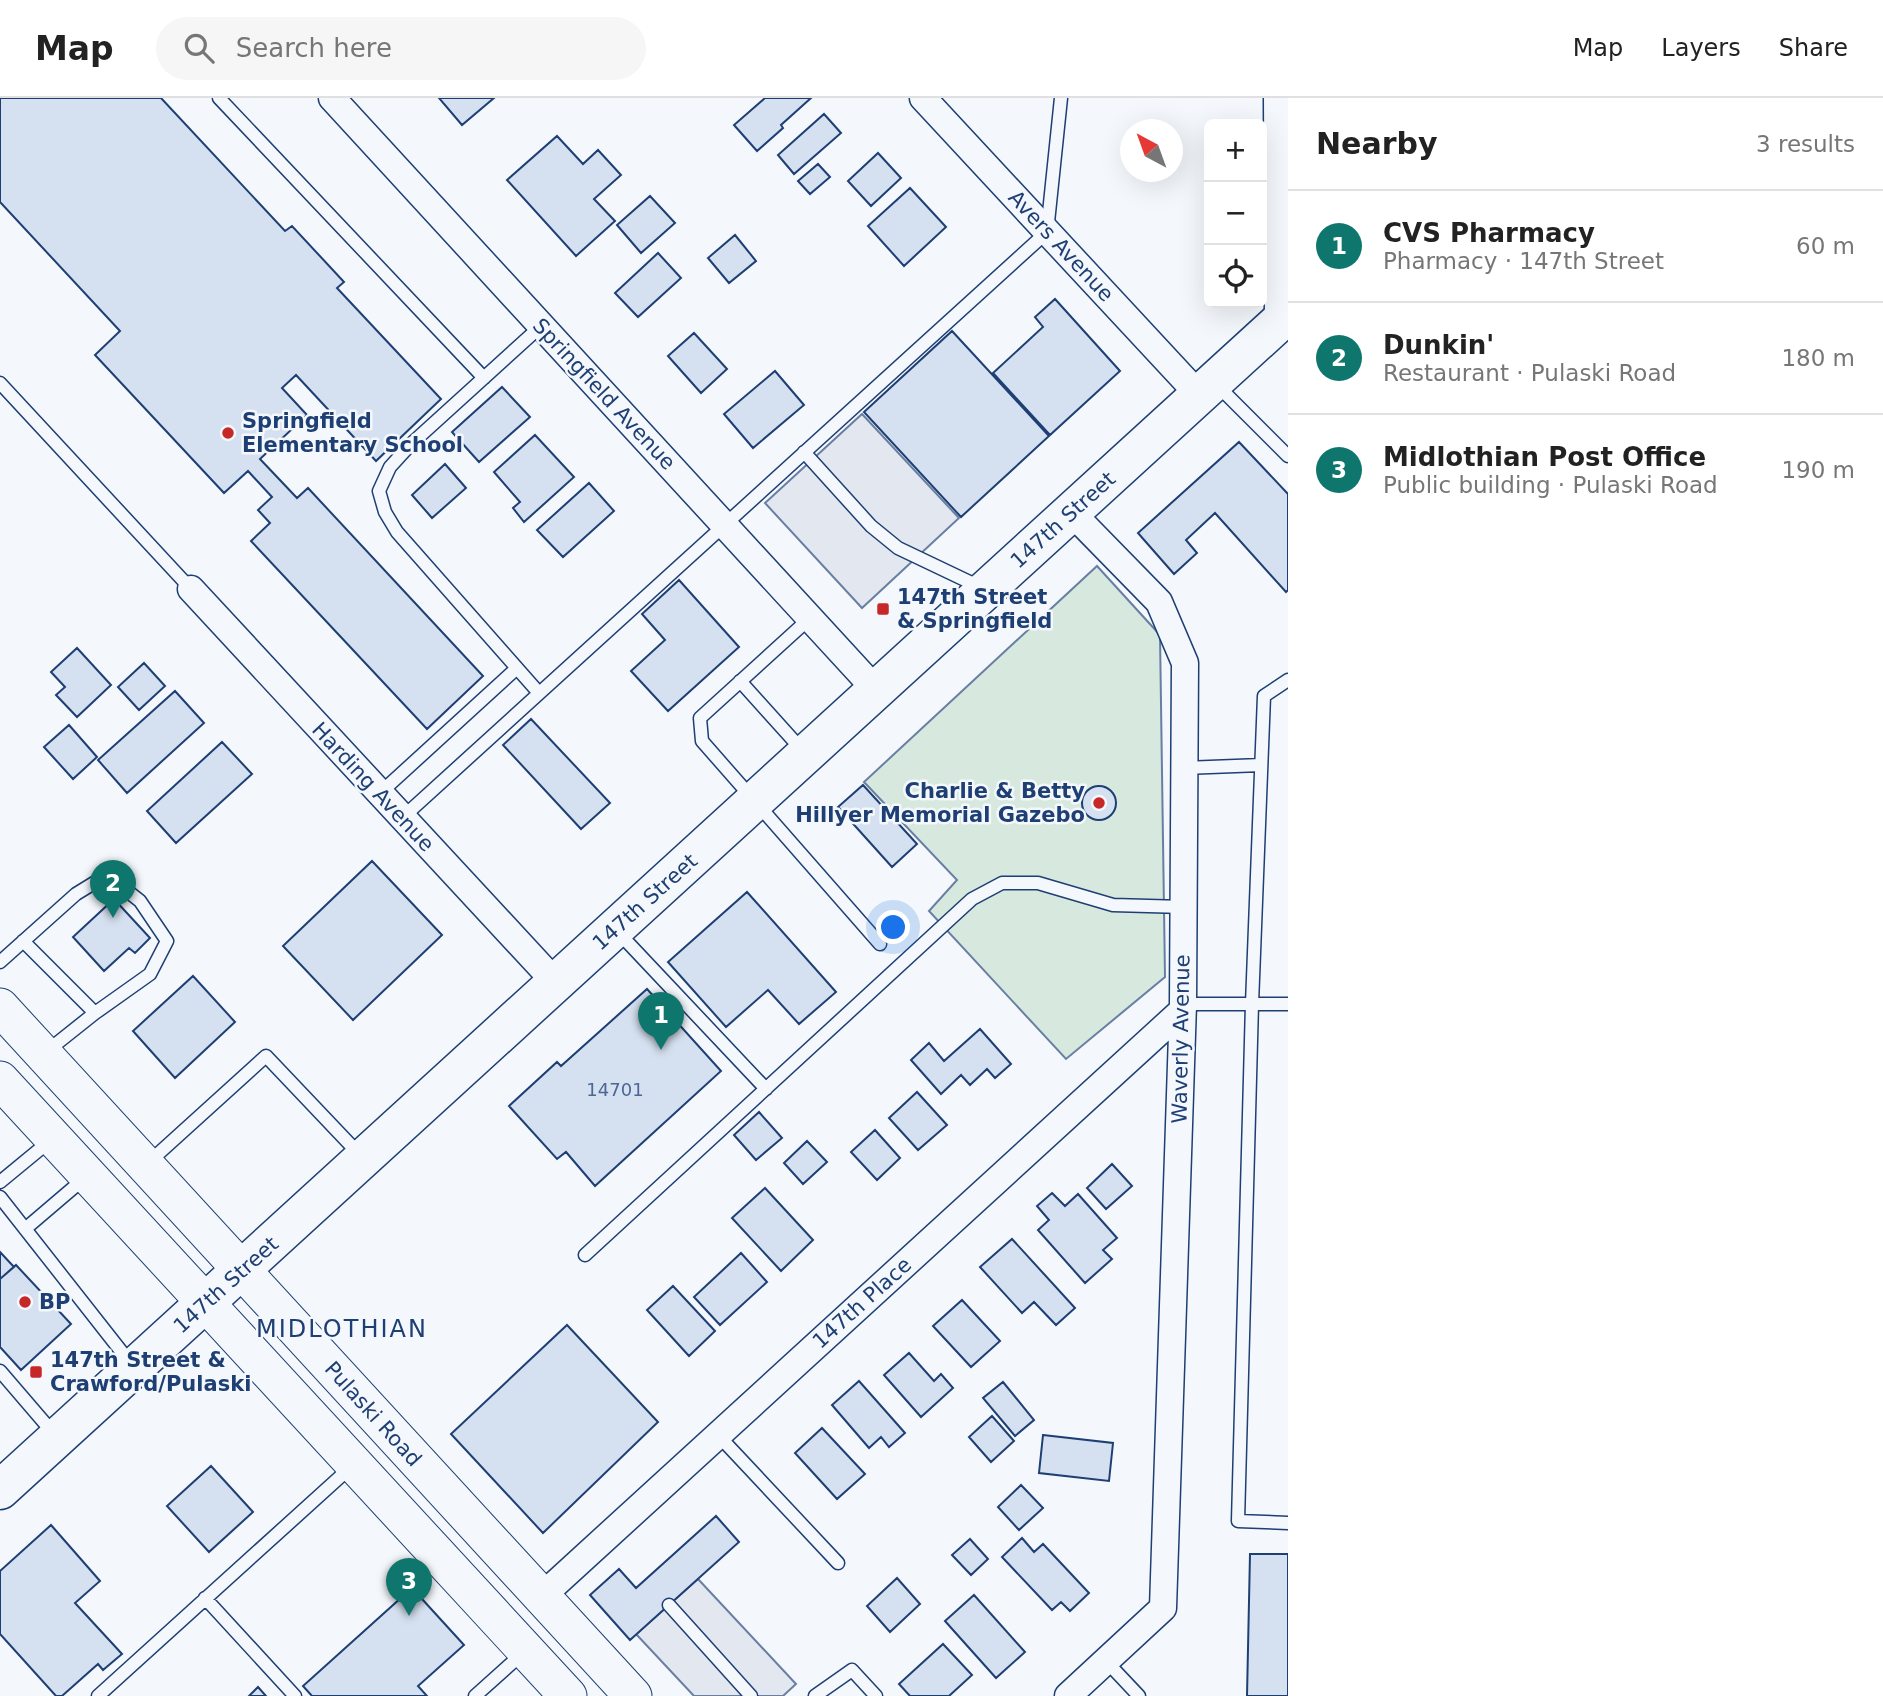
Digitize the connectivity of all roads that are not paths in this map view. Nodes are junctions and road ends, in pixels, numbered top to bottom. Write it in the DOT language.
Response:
graph roads {
  1 [pos="219,98"];
  2 [pos="332,98"];
  3 [pos="923,98"];
  4 [pos="1060,98"];
  5 [pos="1278,98"];
  6 [pos="1048,232"];
  7 [pos="1285,324"];
  8 [pos="541,326"];
  9 [pos="484,378"];
  10 [pos="0,383"];
  11 [pos="1206,388"];
  12 [pos="804,452"];
  13 [pos="1288,456"];
  14 [pos="1071,512"];
  15 [pos="724,525"];
  16 [pos="191,589"];
  17 [pos="986,590"];
  18 [pos="810,618"];
  19 [pos="517,668"];
  20 [pos="1288,680"];
  21 [pos="740,681"];
  22 [pos="876,690"];
  23 [pos="539,693"];
  24 [pos="806,755"];
  25 [pos="1261,765"];
  26 [pos="1184,768"];
  27 [pos="379,794"];
  28 [pos="755,802"];
  29 [pos="401,818"];
  30 [pos="1184,907"];
  31 [pos="615,929"];
  32 [pos="23,941"];
  33 [pos="880,944"];
  34 [pos="0,962"];
  35 [pos="556,983"];
  36 [pos="1252,1004"];
  37 [pos="1288,1004"];
  38 [pos="0,1007"];
  39 [pos="1183,1007"];
  40 [pos="95,1013"];
  41 [pos="43,1054"];
  42 [pos="766,1089"];
  43 [pos="7,1093"];
  44 [pos="53,1138"];
  45 [pos="364,1159"];
  46 [pos="146,1165"];
  47 [pos="88,1175"];
  48 [pos="0,1182"];
  49 [pos="0,1197"];
  50 [pos="25,1229"];
  51 [pos="585,1255"];
  52 [pos="243,1269"];
  53 [pos="206,1302"];
  54 [pos="134,1368"];
  55 [pos="0,1371"];
  56 [pos="718,1435"];
  57 [pos="57,1438"];
  58 [pos="354,1464"];
  59 [pos="2,1483"];
  60 [pos="1288,1524"];
  61 [pos="838,1563"];
  62 [pos="542,1596"];
  63 [pos="205,1598"];
  64 [pos="669,1605"];
  65 [pos="526,1650"];
  66 [pos="1106,1661"];
  67 [pos="98,1696"];
  68 [pos="295,1696"];
  69 [pos="475,1696"];
  70 [pos="568,1696"];
  71 [pos="633,1696"];
  72 [pos="751,1696"];
  73 [pos="816,1696"];
  74 [pos="876,1696"];
  75 [pos="1069,1696"];
  76 [pos="1139,1696"];
  1 -- 9 [label="lane"];
  2 -- 8 [label="street, Springfield Avenue"];
  3 -- 6 [label="street, Avers Avenue"];
  4 -- 6 [label="lane"];
  5 -- 7 [label="street"];
  6 -- 11 [label="street, Avers Avenue"];
  6 -- 12 [label="lane"];
  7 -- 11 [label="main road, 147th Street"];
  8 -- 9 [label="lane"];
  8 -- 15 [label="street, Springfield Avenue"];
  9 -- 19 [label="lane"];
  10 -- 16 [label="lane"];
  11 -- 13 [label="lane"];
  11 -- 14 [label="main road, 147th Street"];
  12 -- 15 [label="lane"];
  12 -- 17 [label="lane"];
  14 -- 17 [label="main road, 147th Street"];
  14 -- 26 [label="street, Waverly Avenue"];
  15 -- 18 [label="street, Springfield Avenue"];
  15 -- 23 [label="lane"];
  16 -- 27 [label="street, Harding Avenue"];
  17 -- 22 [label="main road, 147th Street"];
  18 -- 21 [label="lane"];
  18 -- 22 [label="street, Springfield Avenue"];
  19 -- 23 [label="lane"];
  19 -- 27 [label="lane"];
  20 -- 25 [label="lane"];
  21 -- 24 [label="lane"];
  21 -- 28 [label="lane"];
  22 -- 24 [label="main road, 147th Street"];
  23 -- 29 [label="lane"];
  24 -- 28 [label="main road, 147th Street"];
  25 -- 26 [label="lane"];
  25 -- 36 [label="lane"];
  26 -- 30 [label="street, Waverly Avenue"];
  27 -- 29 [label="street, Harding Avenue"];
  28 -- 31 [label="main road, 147th Street"];
  28 -- 33 [label="lane"];
  29 -- 35 [label="street, Harding Avenue"];
  30 -- 39 [label="street, Waverly Avenue"];
  30 -- 42 [label="lane"];
  31 -- 35 [label="main road, 147th Street"];
  31 -- 42 [label="lane"];
  32 -- 34 [label="lane"];
  32 -- 40 [label="lane"];
  32 -- 40 [label="lane"];
  35 -- 45 [label="main road, 147th Street"];
  36 -- 37 [label="lane"];
  36 -- 39 [label="lane"];
  36 -- 60 [label="lane"];
  38 -- 41 [label="main road, Pulaski Road"];
  39 -- 56 [label="street, 147th Place"];
  39 -- 66 [label="street, Waverly Avenue"];
  40 -- 41 [label="lane"];
  41 -- 46 [label="main road, Pulaski Road"];
  42 -- 51 [label="lane"];
  43 -- 44 [label="main road"];
  44 -- 47 [label="main road"];
  44 -- 48 [label="lane"];
  45 -- 46 [label="lane"];
  45 -- 52 [label="main road, 147th Street"];
  46 -- 52 [label="main road, Pulaski Road"];
  47 -- 50 [label="lane"];
  47 -- 53 [label="main road"];
  49 -- 50 [label="lane"];
  50 -- 54 [label="lane"];
  52 -- 53 [label="main road, 147th Street"];
  52 -- 62 [label="main road, Pulaski Road"];
  53 -- 54 [label="main road, 147th Street"];
  53 -- 58 [label="main road"];
  54 -- 57 [label="main road, 147th Street"];
  55 -- 57 [label="lane"];
  56 -- 61 [label="lane"];
  56 -- 62 [label="street, 147th Place"];
  57 -- 59 [label="main road, 147th Street"];
  58 -- 63 [label="lane"];
  58 -- 65 [label="main road"];
  62 -- 71 [label="main road, Pulaski Road"];
  63 -- 67 [label="lane"];
  63 -- 68 [label="lane"];
  64 -- 72 [label="lane"];
  65 -- 69 [label="lane"];
  65 -- 70 [label="main road"];
  66 -- 75 [label="street"];
  66 -- 76 [label="lane"];
  73 -- 74 [label="lane"];
}
